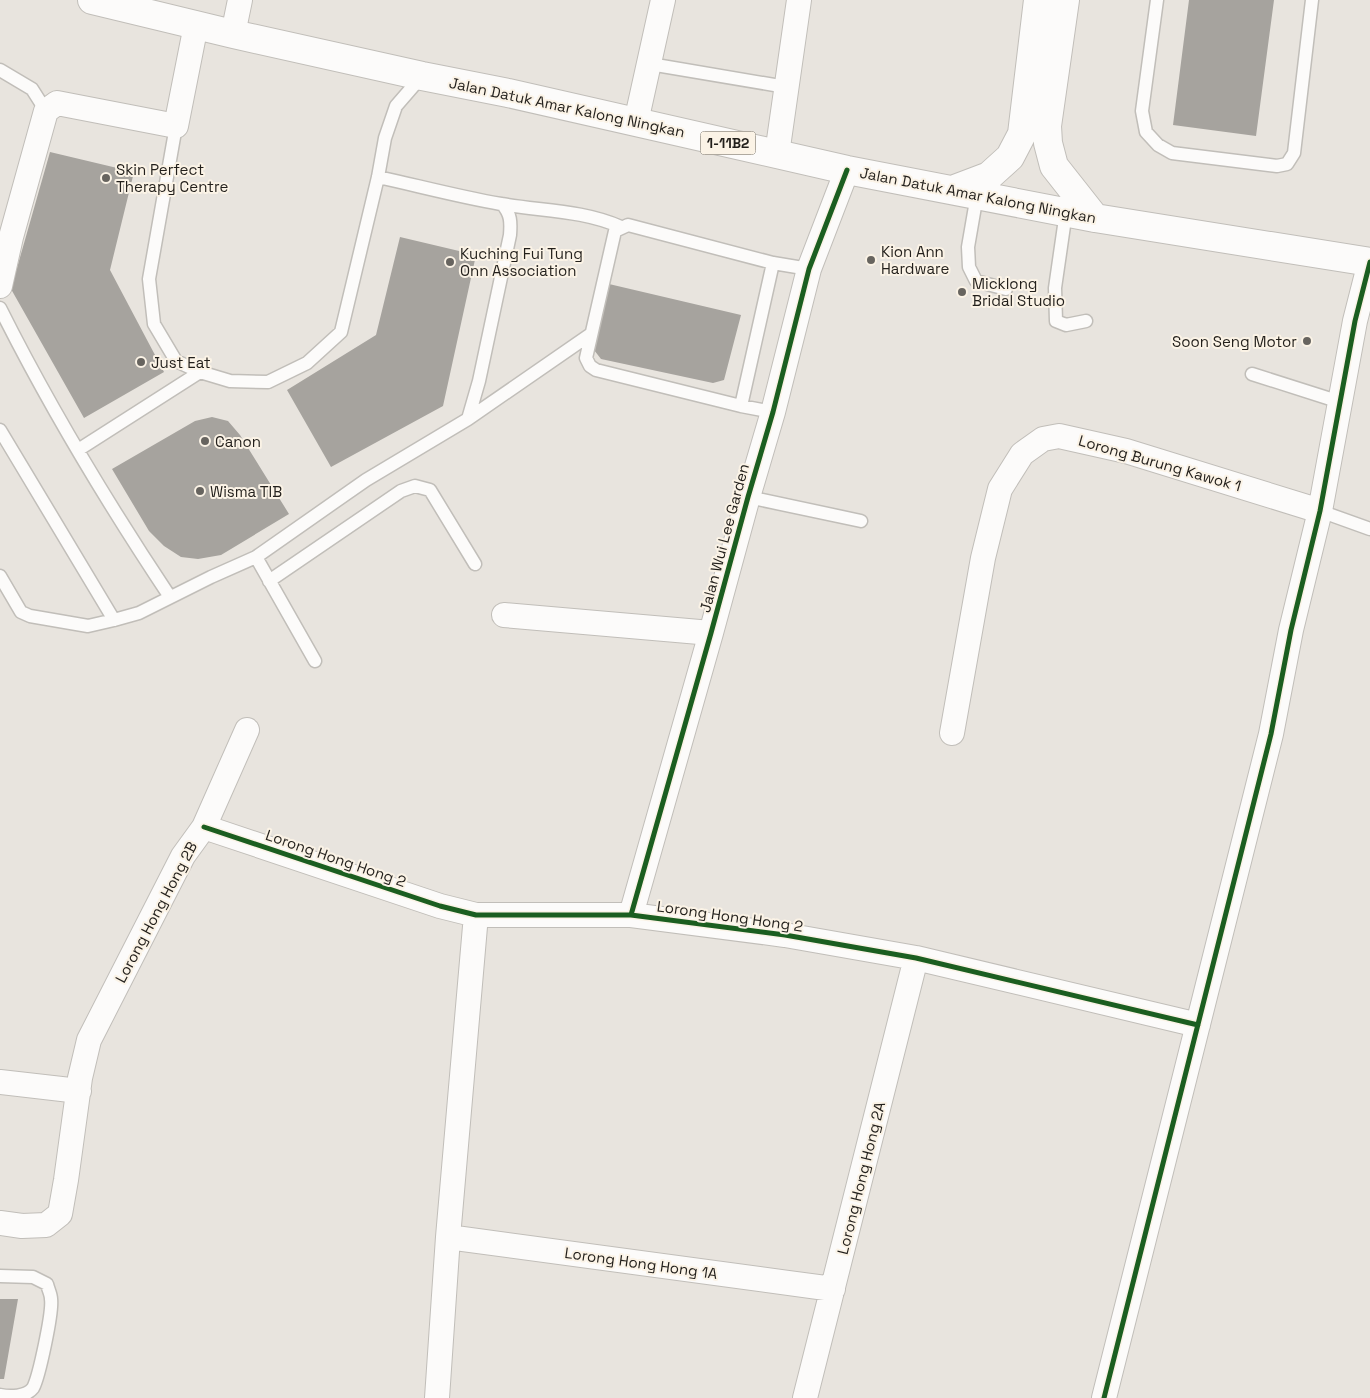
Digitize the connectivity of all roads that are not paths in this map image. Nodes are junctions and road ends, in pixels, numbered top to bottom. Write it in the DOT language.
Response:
graph roads {
  1 [pos="92,0"];
  2 [pos="240,0"];
  3 [pos="663,0"];
  4 [pos="799,0"];
  5 [pos="1038,0"];
  6 [pos="1065,0"];
  7 [pos="1157,0"];
  8 [pos="1312,0"];
  9 [pos="196,25"];
  10 [pos="233,34"];
  11 [pos="650,64"];
  12 [pos="0,70"];
  13 [pos="422,76"];
  14 [pos="786,87"];
  15 [pos="46,111"];
  16 [pos="636,122"];
  17 [pos="176,126"];
  18 [pos="777,154"];
  19 [pos="847,170"];
  20 [pos="378,177"];
  21 [pos="964,192"];
  22 [pos="502,204"];
  23 [pos="1066,212"];
  24 [pos="1095,218"];
  25 [pos="621,228"];
  26 [pos="1370,262"];
  27 [pos="773,263"];
  28 [pos="809,269"];
  29 [pos="0,286"];
  30 [pos="1006,289"];
  31 [pos="0,308"];
  32 [pos="1086,321"];
  33 [pos="591,334"];
  34 [pos="200,372"];
  35 [pos="1252,374"];
  36 [pos="1340,402"];
  37 [pos="741,406"];
  38 [pos="773,412"];
  39 [pos="468,419"];
  40 [pos="0,430"];
  41 [pos="78,450"];
  42 [pos="748,496"];
  43 [pos="1320,511"];
  44 [pos="860,521"];
  45 [pos="1370,529"];
  46 [pos="256,557"];
  47 [pos="475,564"];
  48 [pos="0,576"];
  49 [pos="270,580"];
  50 [pos="170,597"];
  51 [pos="504,615"];
  52 [pos="114,620"];
  53 [pos="711,633"];
  54 [pos="315,661"];
  55 [pos="247,730"];
  56 [pos="952,733"];
  57 [pos="204,827"];
  58 [pos="476,915"];
  59 [pos="631,915"];
  60 [pos="916,958"];
  61 [pos="1198,1025"];
  62 [pos="0,1082"];
  63 [pos="79,1091"];
  64 [pos="0,1223"];
  65 [pos="448,1237"];
  66 [pos="0,1276"];
  67 [pos="833,1289"];
  68 [pos="0,1396"];
  69 [pos="436,1398"];
  70 [pos="805,1398"];
  71 [pos="1104,1398"];
  1 -- 9 [label="highway, Jalan Datuk Amar Kalong Ningkan / 1-11B2"];
  2 -- 10 [label="street"];
  3 -- 11 [label="street"];
  4 -- 14 [label="street"];
  5 -- 21 [label="highway"];
  6 -- 24 [label="highway"];
  7 -- 8 [label="lane"];
  9 -- 10 [label="highway, Jalan Datuk Amar Kalong Ningkan / 1-11B2"];
  9 -- 17 [label="street"];
  10 -- 13 [label="highway, Jalan Datuk Amar Kalong Ningkan / 1-11B2"];
  11 -- 14 [label="lane"];
  11 -- 16 [label="street"];
  12 -- 15 [label="lane"];
  13 -- 16 [label="highway, Jalan Datuk Amar Kalong Ningkan / 1-11B2"];
  13 -- 20 [label="lane"];
  14 -- 18 [label="street"];
  15 -- 17 [label="street"];
  15 -- 29 [label="street"];
  16 -- 18 [label="highway, Jalan Datuk Amar Kalong Ningkan / 1-11B2"];
  17 -- 34 [label="lane"];
  18 -- 19 [label="highway, Jalan Datuk Amar Kalong Ningkan / 1-11B2"];
  19 -- 21 [label="highway, Jalan Datuk Amar Kalong Ningkan / 1-11B2"];
  19 -- 28 [label="street, Jalan Wui Lee Garden"];
  20 -- 22 [label="lane"];
  20 -- 34 [label="lane"];
  21 -- 23 [label="highway, Jalan Datuk Amar Kalong Ningkan / 1-11B2"];
  21 -- 30 [label="lane"];
  22 -- 25 [label="lane"];
  22 -- 39 [label="lane"];
  23 -- 24 [label="highway, Jalan Datuk Amar Kalong Ningkan / 1-11B2"];
  23 -- 32 [label="lane"];
  24 -- 26 [label="highway, Jalan Datuk Amar Kalong Ningkan / 1-11B2"];
  25 -- 27 [label="lane"];
  25 -- 33 [label="lane"];
  26 -- 36 [label="street"];
  27 -- 28 [label="lane"];
  27 -- 37 [label="lane"];
  28 -- 38 [label="street, Jalan Wui Lee Garden"];
  31 -- 41 [label="lane"];
  33 -- 37 [label="lane"];
  33 -- 39 [label="lane"];
  34 -- 41 [label="lane"];
  35 -- 36 [label="lane"];
  36 -- 43 [label="street"];
  37 -- 38 [label="lane"];
  38 -- 42 [label="street, Jalan Wui Lee Garden"];
  39 -- 46 [label="lane"];
  40 -- 52 [label="lane"];
  41 -- 50 [label="lane"];
  42 -- 44 [label="lane"];
  42 -- 53 [label="street, Jalan Wui Lee Garden"];
  43 -- 45 [label="lane"];
  43 -- 56 [label="street, Lorong Burung Kawok 1"];
  43 -- 61 [label="street"];
  46 -- 49 [label="lane"];
  46 -- 50 [label="lane"];
  47 -- 49 [label="lane"];
  48 -- 52 [label="lane"];
  49 -- 54 [label="lane"];
  50 -- 52 [label="lane"];
  51 -- 53 [label="street"];
  53 -- 59 [label="street, Jalan Wui Lee Garden"];
  55 -- 57 [label="street, Lorong Hong Hong 2B"];
  57 -- 58 [label="street, Lorong Hong Hong 2"];
  57 -- 63 [label="street, Lorong Hong Hong 2B"];
  58 -- 59 [label="street, Lorong Hong Hong 2"];
  58 -- 65 [label="street"];
  59 -- 60 [label="street, Lorong Hong Hong 2"];
  60 -- 61 [label="street, Lorong Hong Hong 2"];
  60 -- 67 [label="street, Lorong Hong Hong 2A"];
  61 -- 71 [label="street"];
  62 -- 63 [label="street"];
  63 -- 64 [label="street, Lorong Hong Hong 2B"];
  65 -- 67 [label="street, Lorong Hong Hong 1A"];
  65 -- 69 [label="street"];
  66 -- 68 [label="lane"];
  67 -- 70 [label="street, Lorong Hong Hong 2A"];
}
